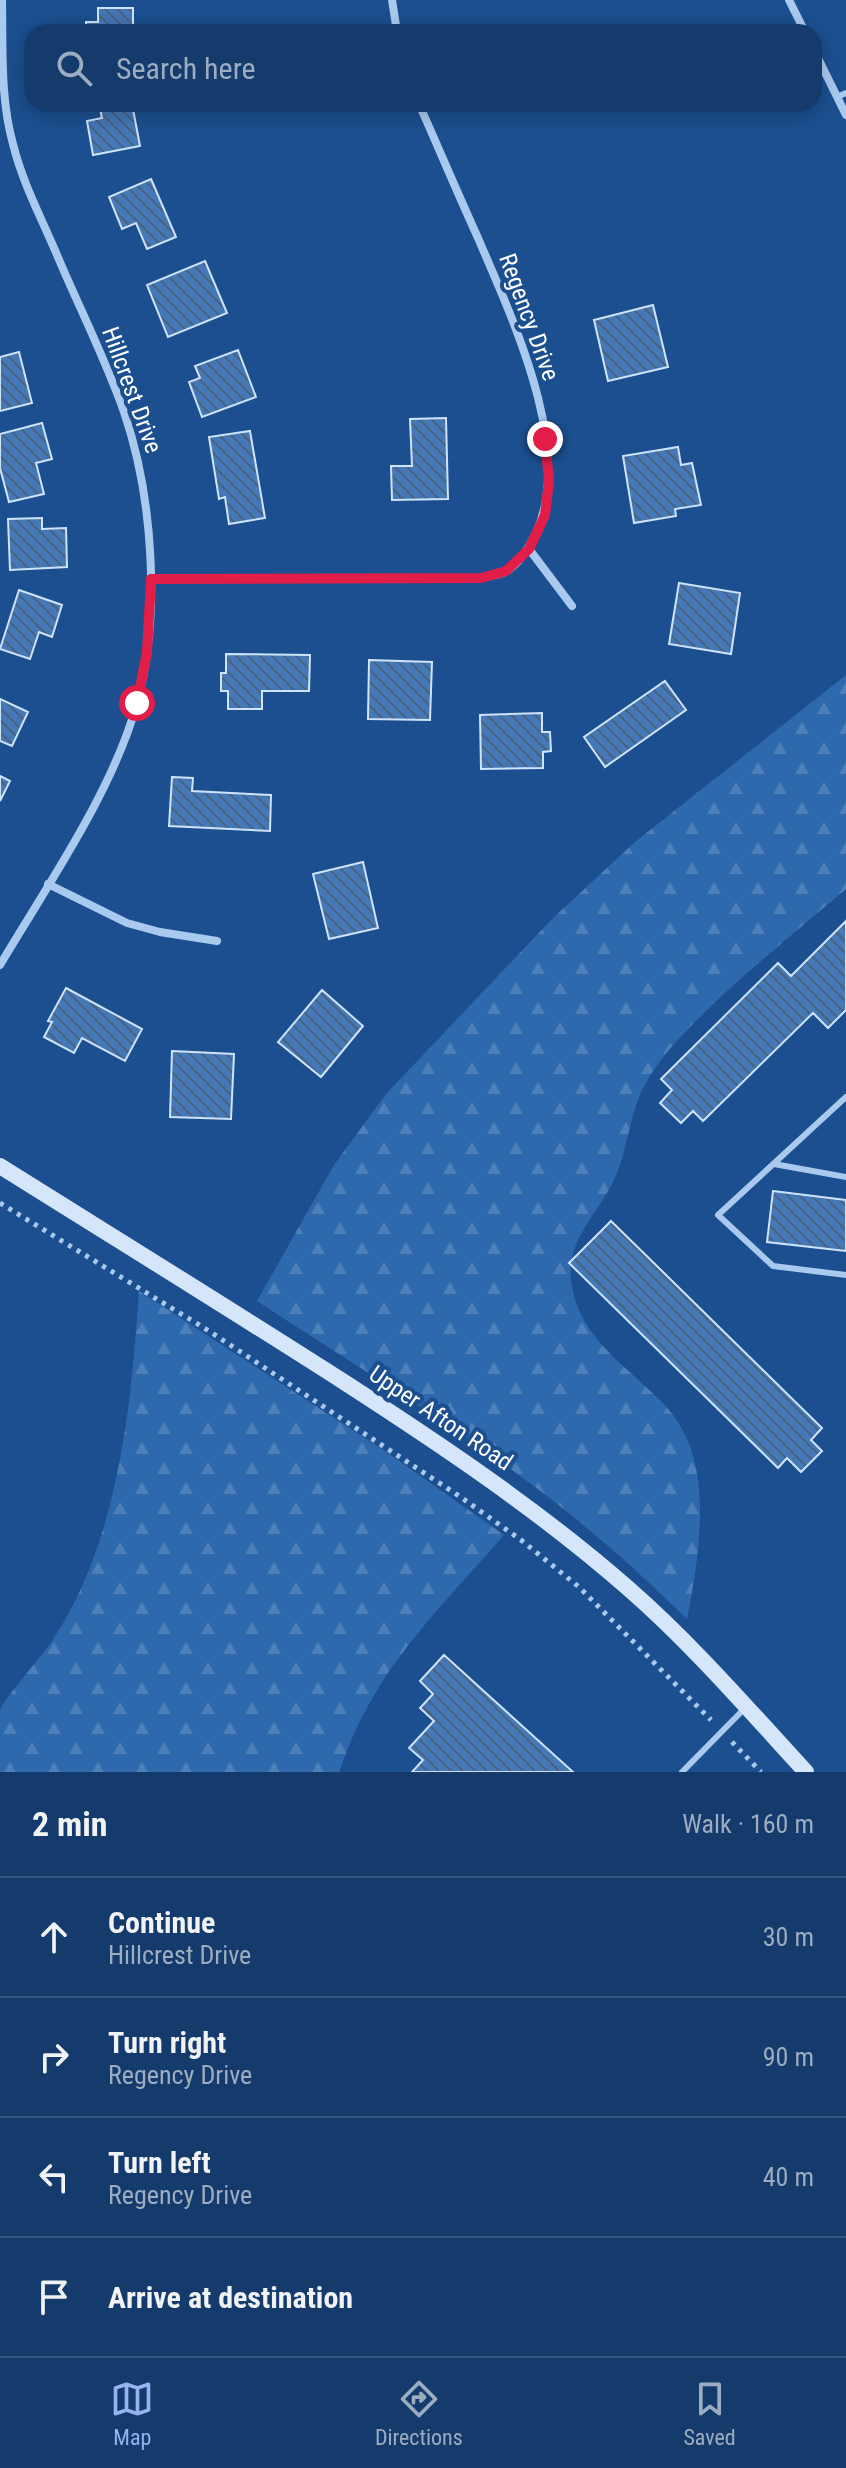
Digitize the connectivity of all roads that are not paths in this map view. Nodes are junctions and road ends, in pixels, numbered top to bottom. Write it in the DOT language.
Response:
graph roads {
  1 [pos="2,0"];
  2 [pos="392,0"];
  3 [pos="789,0"];
  4 [pos="396,24"];
  5 [pos="801,24"];
  6 [pos="822,63"];
  7 [pos="842,95"];
  8 [pos="422,112"];
  9 [pos="846,115"];
  10 [pos="529,549"];
  11 [pos="151,579"];
  12 [pos="572,606"];
  13 [pos="48,884"];
  14 [pos="217,941"];
  15 [pos="0,965"];
  16 [pos="846,1097"];
  17 [pos="774,1164"];
  18 [pos="0,1166"];
  19 [pos="846,1177"];
  20 [pos="846,1275"];
  21 [pos="746,1707"];
  22 [pos="682,1772"];
  23 [pos="806,1772"];
  1 -- 11 [label="street, Hillcrest Drive"];
  2 -- 4 [label="street"];
  3 -- 5 [label="street"];
  6 -- 7 [label="street"];
  7 -- 9 [label="street"];
  8 -- 10 [label="street, Regency Drive"];
  10 -- 11 [label="street, Regency Drive"];
  10 -- 12 [label="street"];
  11 -- 13 [label="street, Hillcrest Drive"];
  13 -- 14 [label="street"];
  13 -- 15 [label="street, Hillcrest Drive"];
  16 -- 17 [label="lane"];
  17 -- 19 [label="lane"];
  17 -- 20 [label="lane"];
  18 -- 21 [label="street, Upper Afton Road"];
  21 -- 22 [label="lane"];
  21 -- 23 [label="street, Upper Afton Road"];
}
